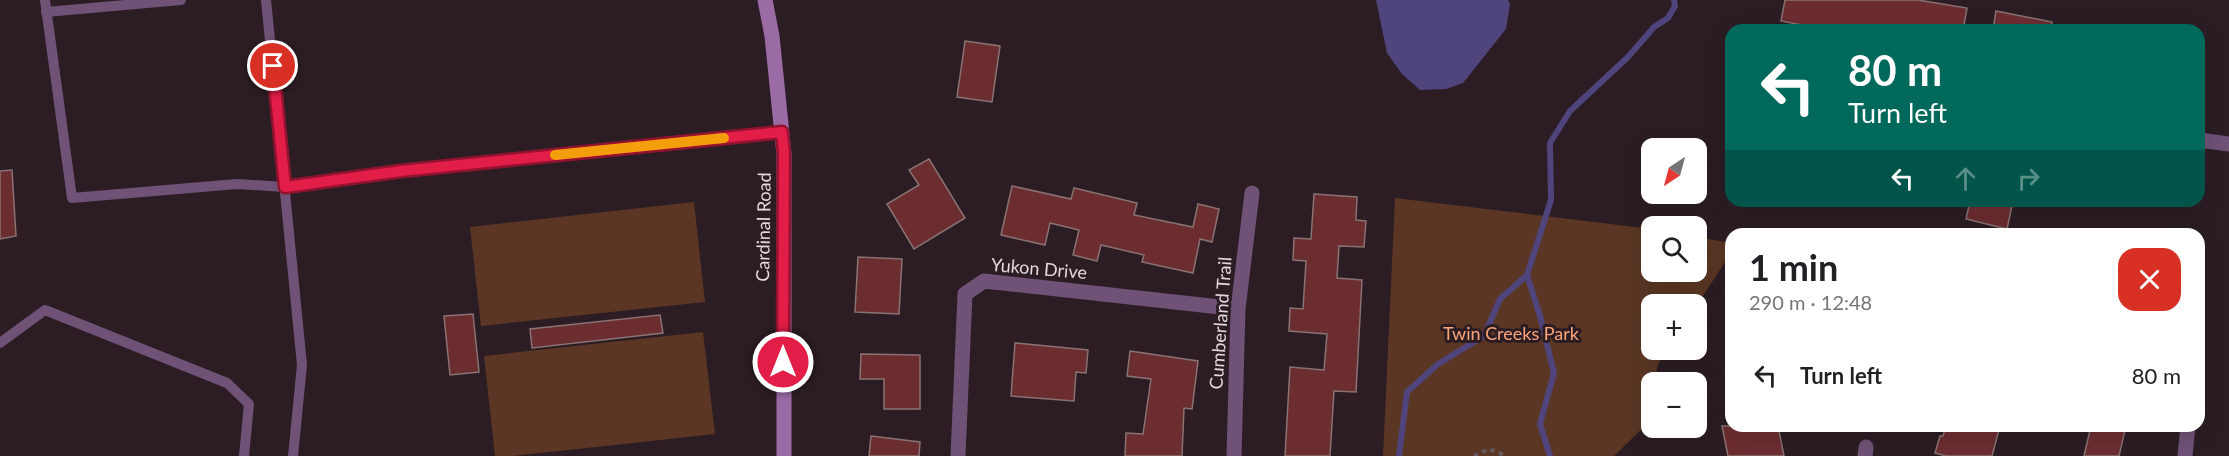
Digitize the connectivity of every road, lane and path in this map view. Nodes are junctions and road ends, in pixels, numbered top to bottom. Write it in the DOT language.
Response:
graph roads {
  1 [pos="45,0"];
  2 [pos="181,0"];
  3 [pos="266,0"];
  4 [pos="765,0"];
  5 [pos="46,12"];
  6 [pos="782,132"];
  7 [pos="2205,141"];
  8 [pos="2229,144"];
  9 [pos="285,187"];
  10 [pos="1252,193"];
  11 [pos="1238,309"];
  12 [pos="0,343"];
  13 [pos="2187,432"];
  14 [pos="244,456"];
  15 [pos="293,456"];
  16 [pos="784,456"];
  17 [pos="958,456"];
  18 [pos="1234,456"];
  19 [pos="1474,456"];
  20 [pos="1507,456"];
  21 [pos="2185,456"];
  1 -- 5 [label="lane"];
  2 -- 5 [label="lane"];
  3 -- 9 [label="lane"];
  4 -- 6 [label="street, Cardinal Road"];
  5 -- 9 [label="lane"];
  6 -- 9 [label="lane"];
  6 -- 16 [label="street, Cardinal Road"];
  7 -- 8 [label="street"];
  9 -- 15 [label="lane"];
  10 -- 11 [label="street, Cumberland Trail"];
  11 -- 17 [label="street, Yukon Drive"];
  11 -- 18 [label="street, Cumberland Trail"];
  12 -- 14 [label="lane"];
  13 -- 21 [label="street"];
  19 -- 20 [label="path"];
}
